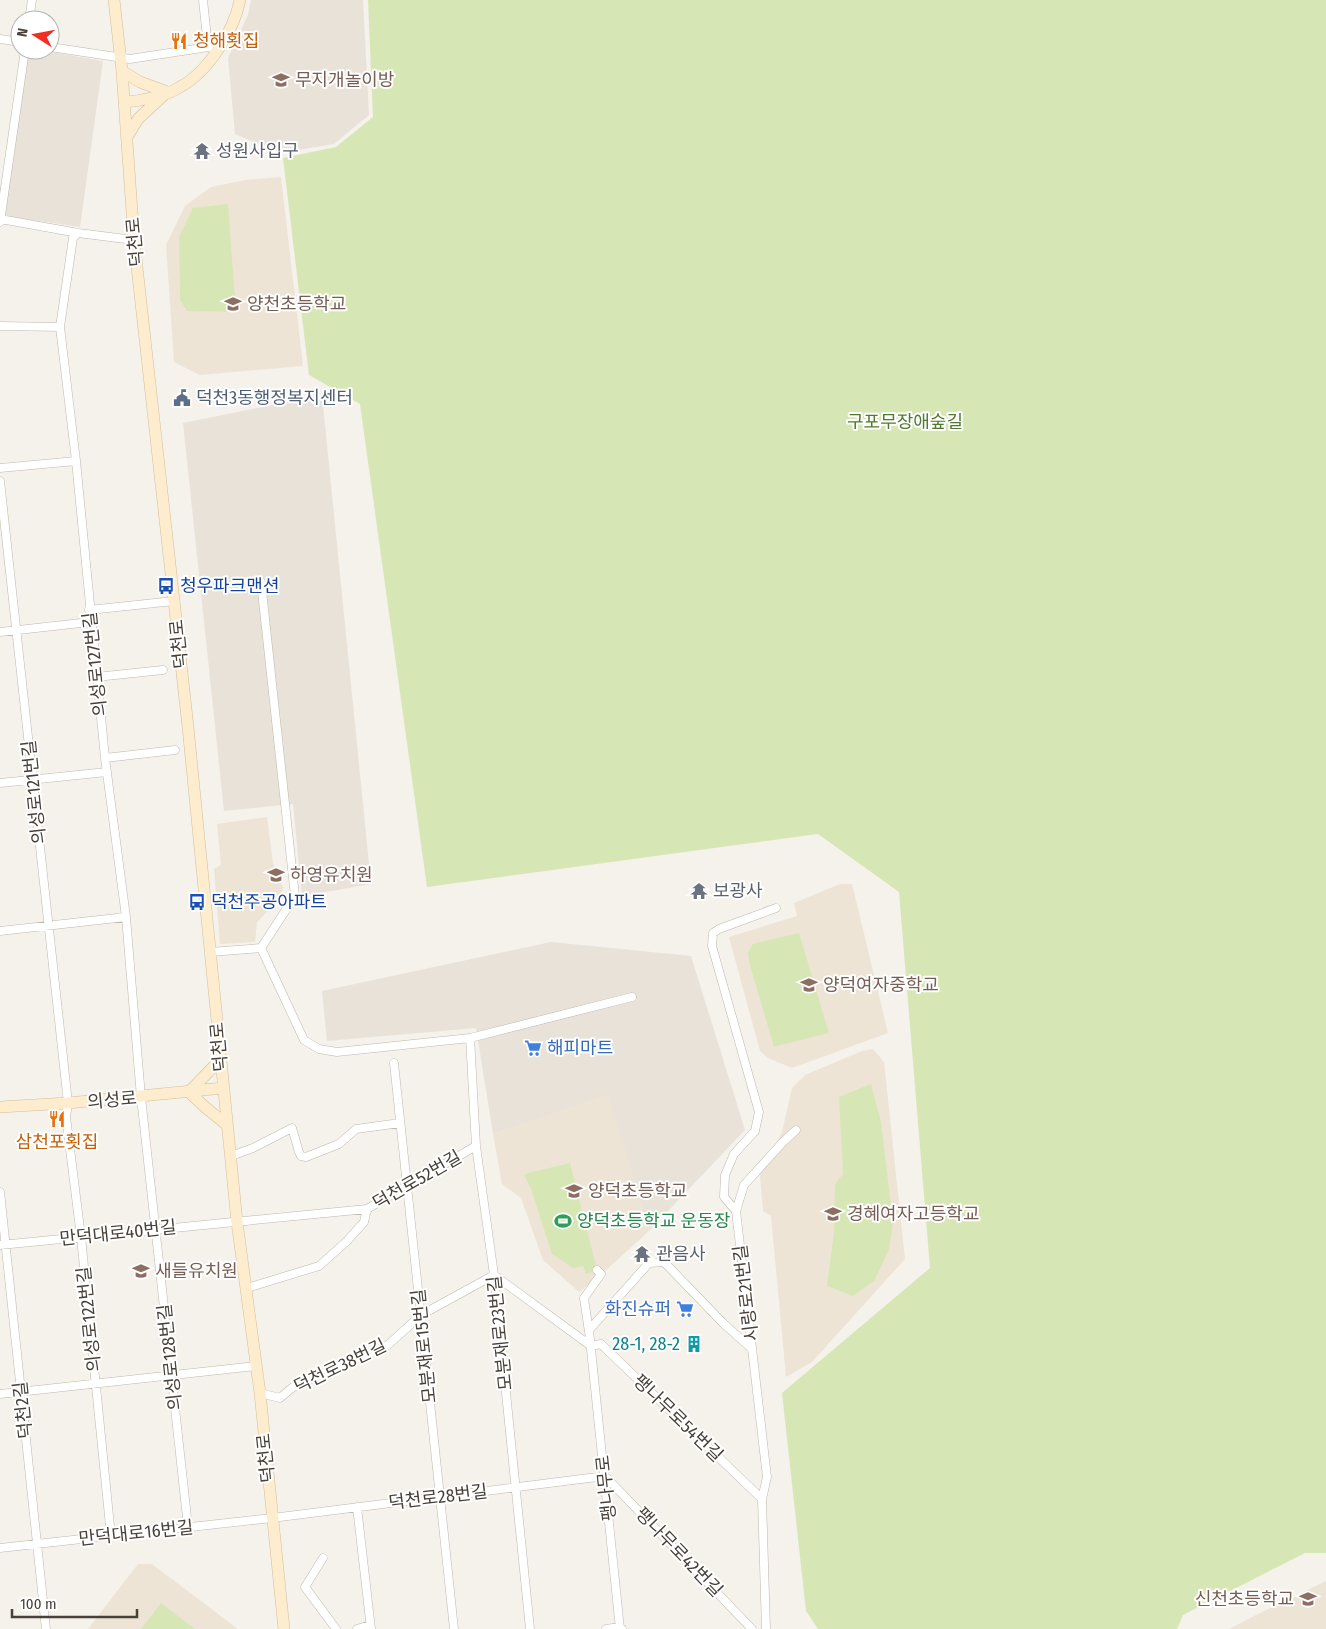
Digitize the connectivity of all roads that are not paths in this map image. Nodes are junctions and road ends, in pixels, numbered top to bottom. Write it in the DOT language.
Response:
graph roads {
  1 [pos="114,0"];
  2 [pos="203,0"];
  3 [pos="240,0"];
  4 [pos="60,49"];
  5 [pos="213,49"];
  6 [pos="120,58"];
  7 [pos="24,60"];
  8 [pos="122,71"];
  9 [pos="167,92"];
  10 [pos="124,102"];
  11 [pos="127,137"];
  12 [pos="0,220"];
  13 [pos="78,233"];
  14 [pos="134,240"];
  15 [pos="0,326"];
  16 [pos="60,327"];
  17 [pos="76,461"];
  18 [pos="0,468"];
  19 [pos="0,481"];
  20 [pos="261,582"];
  21 [pos="174,601"];
  22 [pos="89,610"];
  23 [pos="90,622"];
  24 [pos="16,630"];
  25 [pos="0,632"];
  26 [pos="163,670"];
  27 [pos="96,678"];
  28 [pos="175,750"];
  29 [pos="105,758"];
  30 [pos="107,772"];
  31 [pos="33,779"];
  32 [pos="0,783"];
  33 [pos="776,908"];
  34 [pos="126,917"];
  35 [pos="49,925"];
  36 [pos="0,931"];
  37 [pos="261,948"];
  38 [pos="210,952"];
  39 [pos="632,997"];
  40 [pos="470,1038"];
  41 [pos="220,1060"];
  42 [pos="394,1063"];
  43 [pos="223,1088"];
  44 [pos="189,1092"];
  45 [pos="141,1097"];
  46 [pos="68,1103"];
  47 [pos="0,1107"];
  48 [pos="400,1123"];
  49 [pos="227,1125"];
  50 [pos="796,1130"];
  51 [pos="476,1146"];
  52 [pos="231,1156"];
  53 [pos="408,1185"];
  54 [pos="0,1192"];
  55 [pos="367,1209"];
  56 [pos="736,1211"];
  57 [pos="237,1222"];
  58 [pos="155,1229"];
  59 [pos="81,1237"];
  60 [pos="3,1245"];
  61 [pos="598,1270"];
  62 [pos="494,1275"];
  63 [pos="247,1288"];
  64 [pos="421,1315"];
  65 [pos="591,1346"];
  66 [pos="752,1349"];
  67 [pos="256,1366"];
  68 [pos="172,1375"];
  69 [pos="96,1384"];
  70 [pos="21,1392"];
  71 [pos="260,1393"];
  72 [pos="0,1394"];
  73 [pos="605,1476"];
  74 [pos="515,1488"];
  75 [pos="440,1497"];
  76 [pos="762,1499"];
  77 [pos="357,1507"];
  78 [pos="272,1518"];
  79 [pos="188,1527"];
  80 [pos="111,1536"];
  81 [pos="37,1544"];
  82 [pos="0,1548"];
  83 [pos="323,1558"];
  84 [pos="370,1627"];
  85 [pos="621,1628"];
  86 [pos="46,1629"];
  87 [pos="284,1629"];
  88 [pos="336,1629"];
  89 [pos="357,1629"];
  90 [pos="454,1629"];
  91 [pos="530,1629"];
  92 [pos="606,1629"];
  93 [pos="752,1629"];
  94 [pos="766,1629"];
  1 -- 6 [label="main road, 덕천로"];
  2 -- 5 [label="street"];
  3 -- 5 [label="main road"];
  4 -- 6 [label="street"];
  5 -- 6 [label="street"];
  5 -- 9 [label="main road"];
  6 -- 8 [label="main road, 덕천로"];
  7 -- 12 [label="street"];
  8 -- 9 [label="main road"];
  8 -- 10 [label="main road, 덕천로"];
  9 -- 10 [label="main road"];
  9 -- 11 [label="main road"];
  10 -- 11 [label="main road, 덕천로"];
  11 -- 14 [label="main road, 덕천로"];
  12 -- 13 [label="street"];
  13 -- 14 [label="street"];
  13 -- 16 [label="street, 의성로127번길"];
  14 -- 21 [label="main road, 덕천로"];
  15 -- 16 [label="street"];
  16 -- 17 [label="street, 의성로127번길"];
  17 -- 18 [label="street"];
  17 -- 22 [label="street, 의성로127번길"];
  19 -- 24 [label="street, 의성로121번길"];
  20 -- 37 [label="street"];
  21 -- 22 [label="street"];
  21 -- 38 [label="main road, 덕천로"];
  22 -- 23 [label="street, 의성로127번길"];
  23 -- 24 [label="street"];
  23 -- 27 [label="street, 의성로127번길"];
  24 -- 25 [label="street"];
  24 -- 31 [label="street, 의성로121번길"];
  26 -- 27 [label="street"];
  27 -- 29 [label="street, 의성로127번길"];
  28 -- 29 [label="street"];
  29 -- 30 [label="street, 의성로127번길"];
  30 -- 31 [label="street"];
  30 -- 34 [label="street, 의성로127번길"];
  31 -- 32 [label="street"];
  31 -- 35 [label="street, 의성로121번길"];
  33 -- 56 [label="street, 시랑로21번길"];
  34 -- 35 [label="street"];
  34 -- 45 [label="street, 의성로127번길"];
  35 -- 36 [label="street"];
  35 -- 46 [label="street, 의성로121번길"];
  37 -- 38 [label="street"];
  37 -- 40 [label="street"];
  38 -- 41 [label="main road, 덕천로"];
  39 -- 40 [label="street"];
  40 -- 51 [label="street, 모분재로23번길"];
  41 -- 43 [label="main road, 덕천로"];
  41 -- 44 [label="main road"];
  42 -- 48 [label="street, 모분재로15번길"];
  43 -- 44 [label="main road, 의성로"];
  43 -- 49 [label="main road, 덕천로"];
  44 -- 45 [label="main road, 의성로"];
  44 -- 49 [label="main road"];
  45 -- 46 [label="main road, 의성로"];
  45 -- 58 [label="street, 의성로128번길"];
  46 -- 47 [label="main road, 의성로"];
  46 -- 59 [label="street, 의성로122번길"];
  48 -- 52 [label="street"];
  48 -- 53 [label="street, 모분재로15번길"];
  49 -- 52 [label="main road, 덕천로"];
  50 -- 56 [label="street"];
  51 -- 53 [label="street, 덕천로52번길"];
  51 -- 62 [label="street, 모분재로23번길"];
  52 -- 57 [label="main road, 덕천로"];
  53 -- 55 [label="street, 덕천로52번길"];
  53 -- 64 [label="street, 모분재로15번길"];
  54 -- 60 [label="street, 덕천2길"];
  55 -- 57 [label="street, 덕천로52번길"];
  55 -- 63 [label="street"];
  56 -- 66 [label="street, 시랑로21번길"];
  57 -- 58 [label="street, 만덕대로40번길"];
  57 -- 63 [label="main road, 덕천로"];
  58 -- 59 [label="street, 만덕대로40번길"];
  58 -- 68 [label="street, 의성로128번길"];
  59 -- 60 [label="street, 만덕대로40번길"];
  59 -- 69 [label="street, 의성로122번길"];
  60 -- 70 [label="street, 덕천2길"];
  61 -- 65 [label="street, 팽나무로"];
  62 -- 64 [label="street, 덕천로38번길"];
  62 -- 65 [label="street"];
  62 -- 74 [label="street, 모분재로23번길"];
  63 -- 67 [label="main road, 덕천로"];
  64 -- 71 [label="street, 덕천로38번길"];
  64 -- 75 [label="street, 모분재로15번길"];
  65 -- 66 [label="street, 팽나무로"];
  65 -- 73 [label="street, 팽나무로"];
  65 -- 76 [label="street, 팽나무로54번길"];
  66 -- 76 [label="street, 시랑로21번길"];
  67 -- 68 [label="street"];
  67 -- 71 [label="main road, 덕천로"];
  68 -- 69 [label="street"];
  68 -- 79 [label="street, 의성로128번길"];
  69 -- 70 [label="street"];
  69 -- 80 [label="street, 의성로122번길"];
  70 -- 72 [label="street"];
  70 -- 81 [label="street, 덕천2길"];
  71 -- 78 [label="main road, 덕천로"];
  73 -- 74 [label="street, 덕천로28번길"];
  73 -- 85 [label="street, 팽나무로"];
  73 -- 93 [label="street, 팽나무로42번길"];
  74 -- 75 [label="street, 덕천로28번길"];
  74 -- 91 [label="street, 모분재로23번길"];
  75 -- 77 [label="street, 덕천로28번길"];
  75 -- 90 [label="street, 모분재로15번길"];
  76 -- 94 [label="street, 시랑로21번길"];
  77 -- 78 [label="street, 덕천로28번길"];
  77 -- 84 [label="street"];
  78 -- 79 [label="street, 만덕대로16번길"];
  78 -- 87 [label="main road, 덕천로"];
  79 -- 80 [label="street, 만덕대로16번길"];
  80 -- 81 [label="street, 만덕대로16번길"];
  81 -- 82 [label="street, 만덕대로16번길"];
  81 -- 86 [label="street, 덕천2길"];
  83 -- 88 [label="street"];
  84 -- 89 [label="street"];
  85 -- 92 [label="street"];
}
